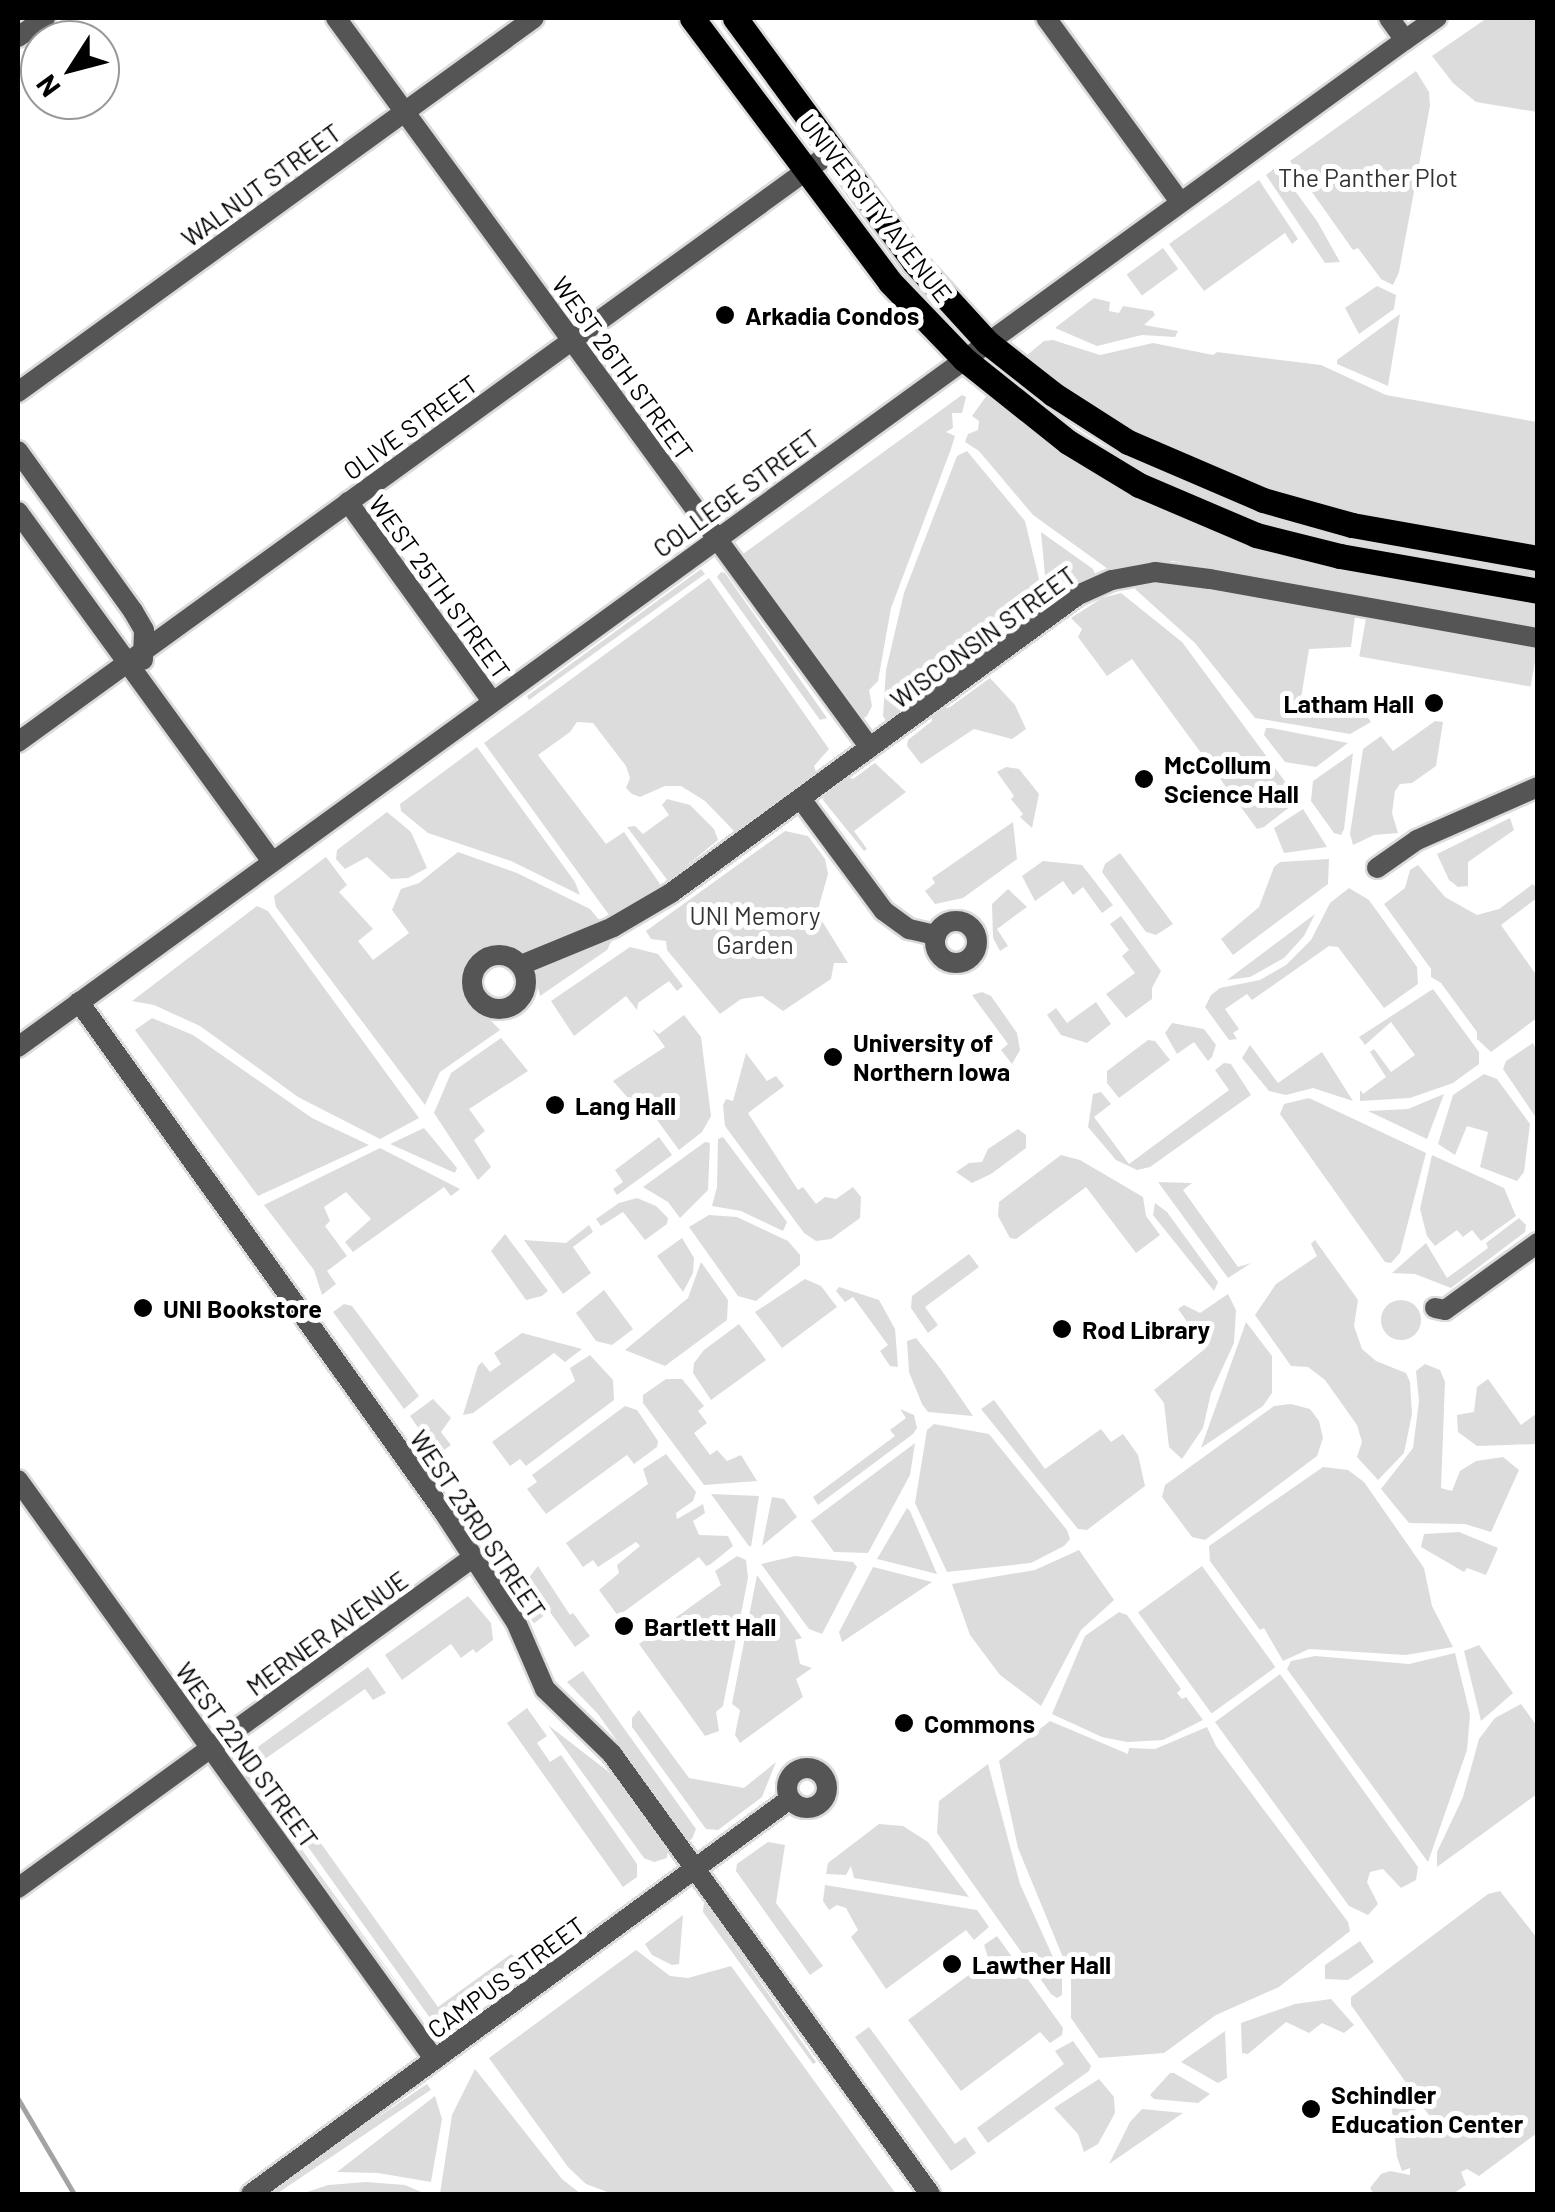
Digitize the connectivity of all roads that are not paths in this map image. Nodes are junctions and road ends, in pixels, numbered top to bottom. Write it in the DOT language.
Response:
graph roads {
  1 [pos="45,18"];
  2 [pos="336,18"];
  3 [pos="534,18"];
  4 [pos="692,18"];
  5 [pos="736,18"];
  6 [pos="1046,18"];
  7 [pos="1389,18"];
  8 [pos="1436,18"];
  9 [pos="18,37"];
  10 [pos="1405,40"];
  11 [pos="404,112"];
  12 [pos="832,152"];
  13 [pos="806,171"];
  14 [pos="1180,202"];
  15 [pos="572,340"];
  16 [pos="987,342"];
  17 [pos="964,359"];
  18 [pos="18,392"];
  19 [pos="18,452"];
  20 [pos="348,502"];
  21 [pos="18,512"];
  22 [pos="716,538"];
  23 [pos="1538,558"];
  24 [pos="1538,591"];
  25 [pos="1538,638"];
  26 [pos="146,650"];
  27 [pos="128,663"];
  28 [pos="492,701"];
  29 [pos="170,720"];
  30 [pos="18,742"];
  31 [pos="870,748"];
  32 [pos="1538,787"];
  33 [pos="800,799"];
  34 [pos="272,861"];
  35 [pos="1377,868"];
  36 [pos="936,935"];
  37 [pos="521,964"];
  38 [pos="70,1008"];
  39 [pos="18,1046"];
  40 [pos="1538,1242"];
  41 [pos="1435,1308"];
  42 [pos="18,1480"];
  43 [pos="471,1559"];
  44 [pos="210,1748"];
  45 [pos="790,1799"];
  46 [pos="697,1869"];
  47 [pos="18,1888"];
  48 [pos="435,2060"];
  49 [pos="251,2194"];
  50 [pos="930,2194"];
  1 -- 9 [label="street"];
  2 -- 11 [label="street, WEST 26TH STREET"];
  3 -- 11 [label="street, WALNUT STREET"];
  4 -- 13 [label="main road, UNIVERSITY AVENUE"];
  5 -- 12 [label="main road, UNIVERSITY AVENUE"];
  6 -- 14 [label="street"];
  7 -- 10 [label="street"];
  8 -- 10 [label="street, COLLEGE STREET"];
  10 -- 14 [label="street, COLLEGE STREET"];
  11 -- 15 [label="street, WEST 26TH STREET"];
  11 -- 18 [label="street, WALNUT STREET"];
  12 -- 13 [label="street, OLIVE STREET"];
  12 -- 16 [label="main road, UNIVERSITY AVENUE"];
  13 -- 15 [label="street, OLIVE STREET"];
  13 -- 17 [label="main road, UNIVERSITY AVENUE"];
  14 -- 16 [label="street, COLLEGE STREET"];
  15 -- 20 [label="street, OLIVE STREET"];
  15 -- 22 [label="street, WEST 26TH STREET"];
  16 -- 17 [label="street, COLLEGE STREET"];
  16 -- 23 [label="main road, UNIVERSITY AVENUE"];
  17 -- 22 [label="street, COLLEGE STREET"];
  17 -- 24 [label="main road, UNIVERSITY AVENUE"];
  19 -- 26 [label="street"];
  20 -- 26 [label="street, OLIVE STREET"];
  20 -- 28 [label="street, WEST 25TH STREET"];
  21 -- 27 [label="street"];
  22 -- 28 [label="street, COLLEGE STREET"];
  22 -- 31 [label="street, WEST 26TH STREET"];
  25 -- 31 [label="street, WISCONSIN STREET"];
  26 -- 27 [label="street, OLIVE STREET"];
  26 -- 29 [label="street"];
  27 -- 29 [label="street"];
  27 -- 30 [label="street, OLIVE STREET"];
  28 -- 34 [label="street, COLLEGE STREET"];
  29 -- 34 [label="street"];
  31 -- 33 [label="street, WISCONSIN STREET"];
  32 -- 35 [label="street"];
  33 -- 36 [label="street"];
  33 -- 37 [label="street, WISCONSIN STREET"];
  34 -- 38 [label="street, COLLEGE STREET"];
  38 -- 39 [label="street"];
  38 -- 43 [label="street, WEST 23RD STREET"];
  40 -- 41 [label="street"];
  42 -- 44 [label="street, WEST 22ND STREET"];
  43 -- 44 [label="street, MERNER AVENUE"];
  43 -- 46 [label="street, WEST 23RD STREET"];
  44 -- 47 [label="street, MERNER AVENUE"];
  44 -- 48 [label="street, WEST 22ND STREET"];
  45 -- 46 [label="street, CAMPUS STREET"];
  46 -- 48 [label="street, CAMPUS STREET"];
  46 -- 50 [label="street, WEST 23RD STREET"];
  48 -- 49 [label="street, CAMPUS STREET"];
}
